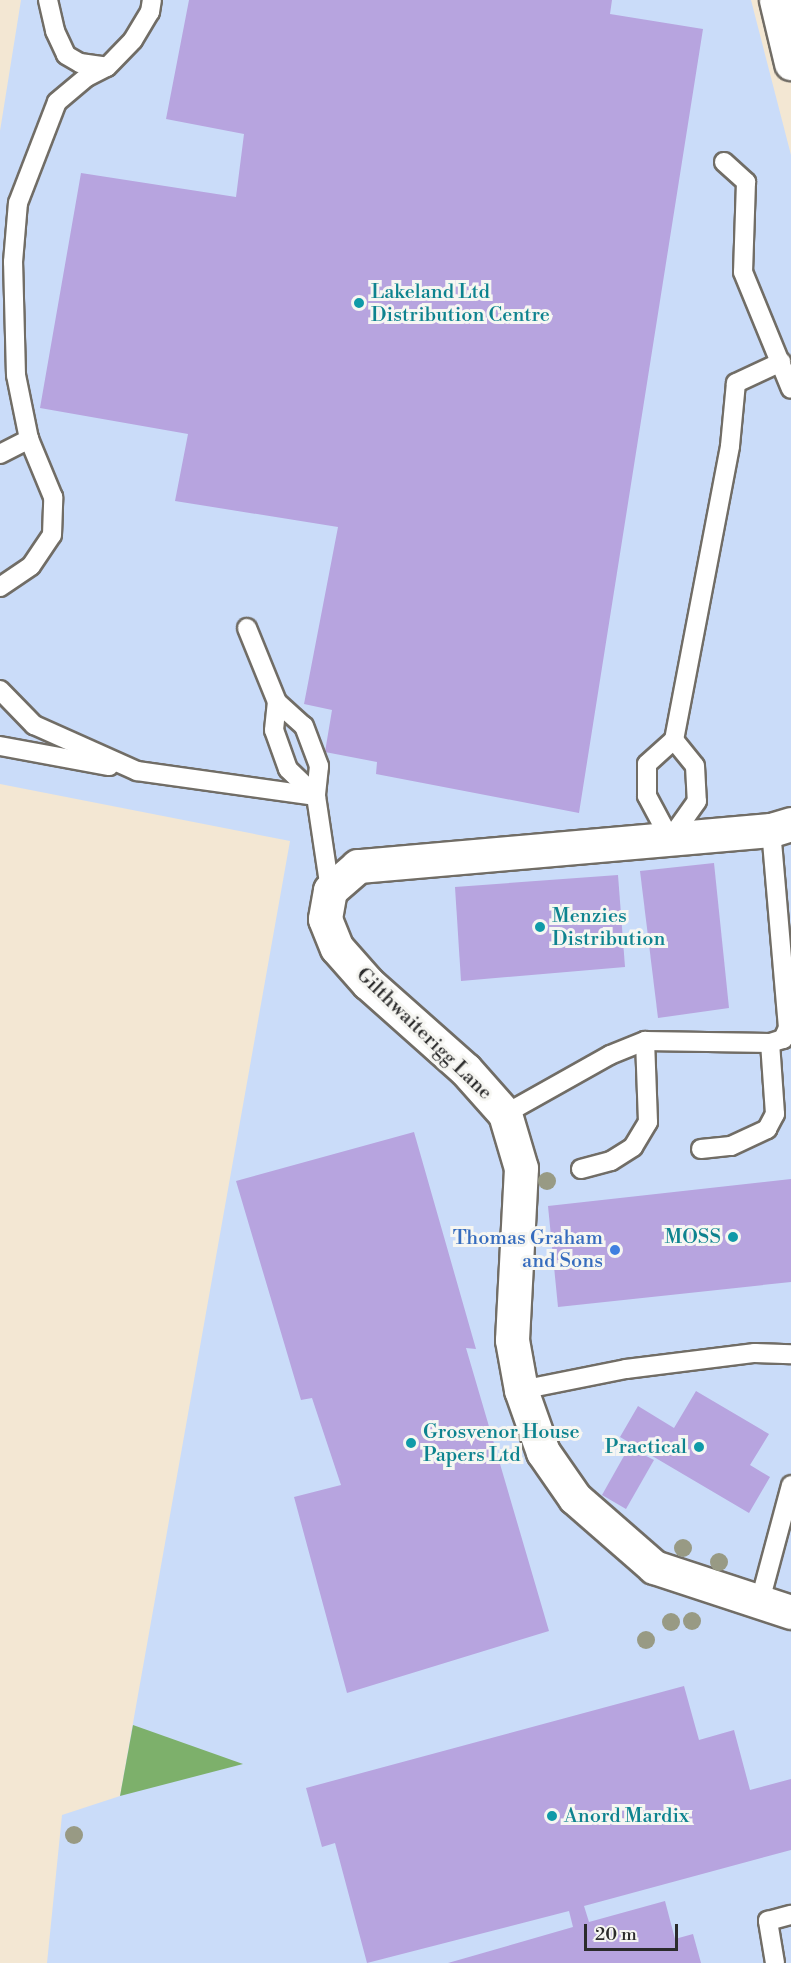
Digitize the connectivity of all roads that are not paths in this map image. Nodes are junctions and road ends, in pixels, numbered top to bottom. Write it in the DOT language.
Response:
graph roads {
  1 [pos="48,0"];
  2 [pos="152,0"];
  3 [pos="776,0"];
  4 [pos="791,63"];
  5 [pos="107,67"];
  6 [pos="724,162"];
  7 [pos="780,362"];
  8 [pos="791,389"];
  9 [pos="29,439"];
  10 [pos="0,453"];
  11 [pos="0,587"];
  12 [pos="247,628"];
  13 [pos="0,690"];
  14 [pos="277,702"];
  15 [pos="674,740"];
  16 [pos="0,747"];
  17 [pos="137,771"];
  18 [pos="316,796"];
  19 [pos="781,827"];
  20 [pos="670,839"];
  21 [pos="330,890"];
  22 [pos="645,1041"];
  23 [pos="770,1043"];
  24 [pos="505,1114"];
  25 [pos="701,1149"];
  26 [pos="581,1169"];
  27 [pos="791,1354"];
  28 [pos="521,1390"];
  29 [pos="791,1485"];
  30 [pos="760,1601"];
  31 [pos="791,1612"];
  32 [pos="791,1915"];
  33 [pos="775,1963"];
  1 -- 5 [label="lane"];
  2 -- 5 [label="lane"];
  3 -- 4 [label="street"];
  5 -- 9 [label="lane"];
  6 -- 7 [label="lane"];
  7 -- 8 [label="lane"];
  7 -- 15 [label="lane"];
  9 -- 10 [label="lane"];
  9 -- 11 [label="lane"];
  12 -- 14 [label="lane"];
  13 -- 17 [label="lane"];
  14 -- 18 [label="lane"];
  14 -- 18 [label="lane"];
  15 -- 20 [label="lane"];
  15 -- 20 [label="lane"];
  16 -- 17 [label="lane"];
  17 -- 18 [label="lane"];
  18 -- 21 [label="lane"];
  19 -- 20 [label="street"];
  19 -- 23 [label="lane"];
  20 -- 21 [label="street"];
  21 -- 24 [label="street, Gilthwaiterigg Lane"];
  22 -- 23 [label="lane"];
  22 -- 24 [label="lane"];
  22 -- 26 [label="lane"];
  23 -- 25 [label="lane"];
  24 -- 28 [label="street, Gilthwaiterigg Lane"];
  27 -- 28 [label="lane"];
  28 -- 30 [label="street, Gilthwaiterigg Lane"];
  29 -- 30 [label="lane"];
  30 -- 31 [label="street, Gilthwaiterigg Lane"];
  32 -- 33 [label="lane"];
}
